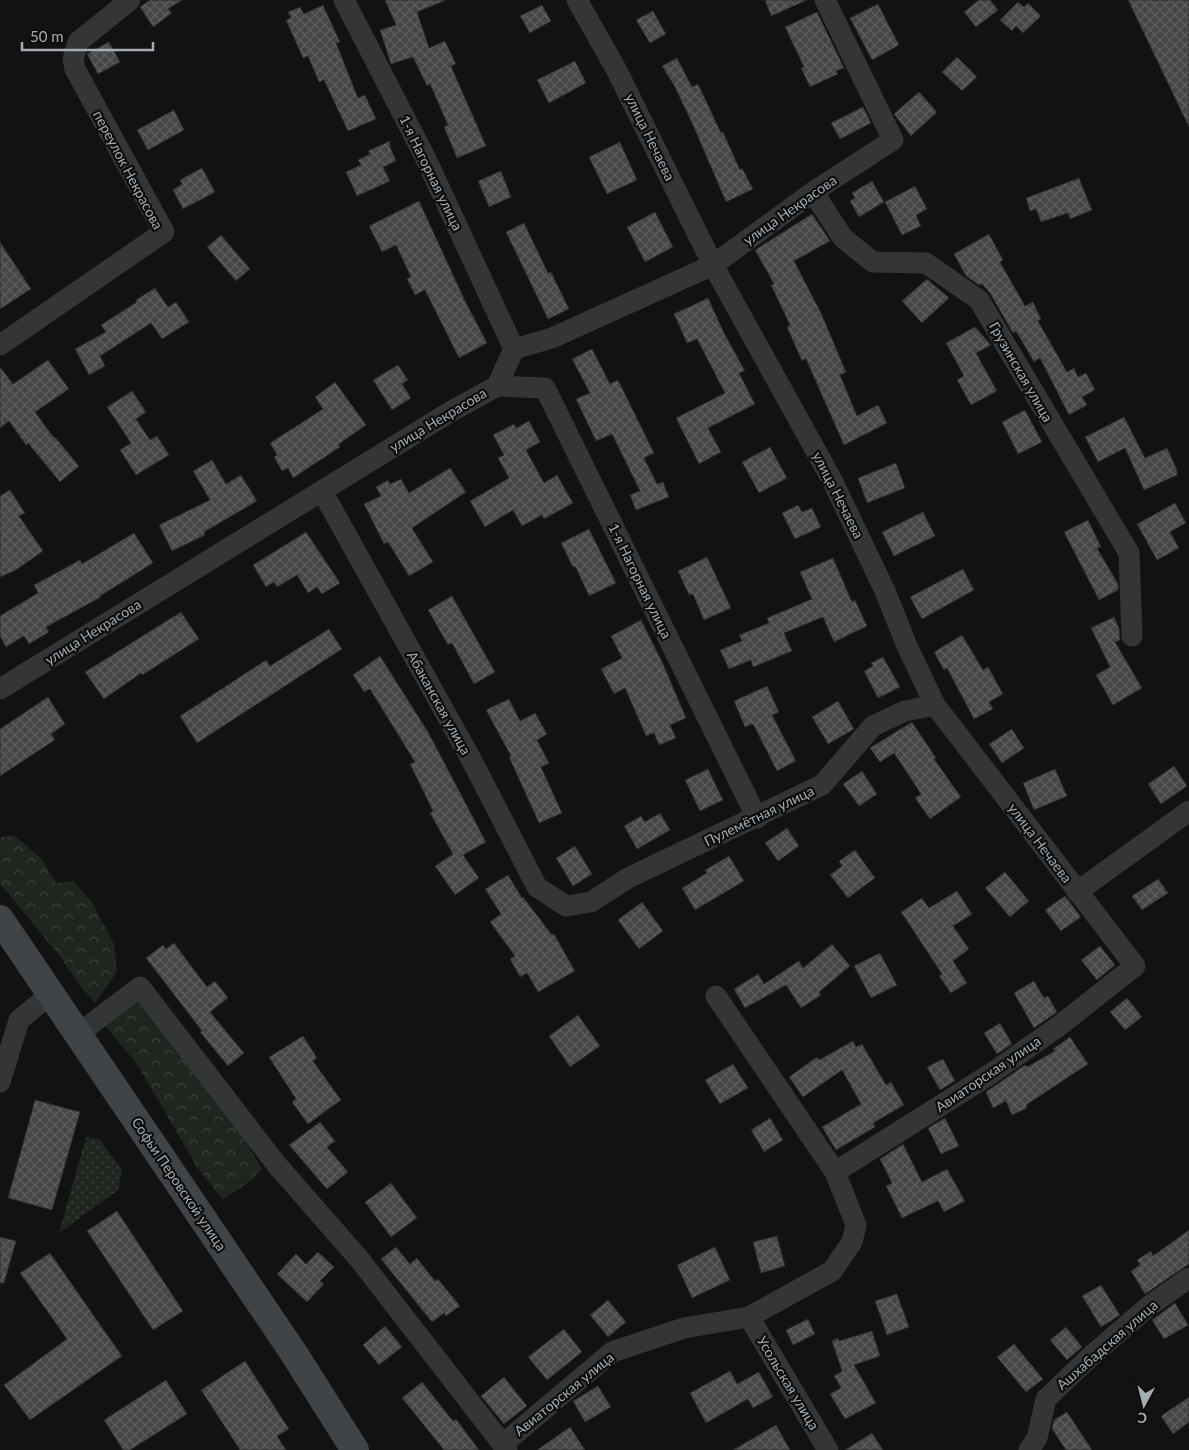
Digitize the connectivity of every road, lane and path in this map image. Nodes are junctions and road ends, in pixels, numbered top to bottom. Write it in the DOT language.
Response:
graph roads {
  1 [pos="130,0"];
  2 [pos="344,0"];
  3 [pos="578,0"];
  4 [pos="825,0"];
  5 [pos="813,192"];
  6 [pos="713,265"];
  7 [pos="0,345"];
  8 [pos="514,349"];
  9 [pos="497,386"];
  10 [pos="322,491"];
  11 [pos="1132,636"];
  12 [pos="0,690"];
  13 [pos="936,705"];
  14 [pos="1189,812"];
  15 [pos="757,818"];
  16 [pos="1077,892"];
  17 [pos="566,906"];
  18 [pos="0,919"];
  19 [pos="1135,966"];
  20 [pos="51,994"];
  21 [pos="716,996"];
  22 [pos="78,1034"];
  23 [pos="0,1082"];
  24 [pos="835,1172"];
  25 [pos="1189,1278"];
  26 [pos="749,1317"];
  27 [pos="505,1447"];
  28 [pos="355,1450"];
  29 [pos="828,1450"];
  30 [pos="1029,1450"];
  1 -- 7 [label="street, переулок Некрасова"];
  2 -- 8 [label="street, 1-я Нагорная улица"];
  3 -- 6 [label="street, улица Нечаева"];
  4 -- 5 [label="street, улица Некрасова"];
  5 -- 6 [label="street, улица Некрасова"];
  5 -- 11 [label="street, Грузинская улица"];
  6 -- 8 [label="street, улица Некрасова"];
  6 -- 13 [label="street, улица Нечаева"];
  8 -- 9 [label="street, улица Некрасова"];
  9 -- 10 [label="street, улица Некрасова"];
  9 -- 15 [label="street, 1-я Нагорная улица"];
  10 -- 12 [label="street, улица Некрасова"];
  10 -- 17 [label="street, Абаканская улица"];
  13 -- 15 [label="street, Пулемётная улица"];
  13 -- 16 [label="street, улица Нечаева"];
  14 -- 16 [label="street"];
  15 -- 17 [label="street, Пулемётная улица"];
  16 -- 19 [label="street, улица Нечаева"];
  18 -- 20 [label="main road, Софьи Перовской улица"];
  19 -- 24 [label="street, Авиаторская улица"];
  20 -- 22 [label="main road, Софьи Перовской улица"];
  20 -- 23 [label="street"];
  21 -- 24 [label="street, Авиаторская улица"];
  22 -- 27 [label="street"];
  22 -- 28 [label="main road, Софьи Перовской улица"];
  24 -- 26 [label="street, Авиаторская улица"];
  25 -- 30 [label="street, Ашхабадская улица"];
  26 -- 27 [label="street, Авиаторская улица"];
  26 -- 29 [label="street, Усольская улица"];
}
